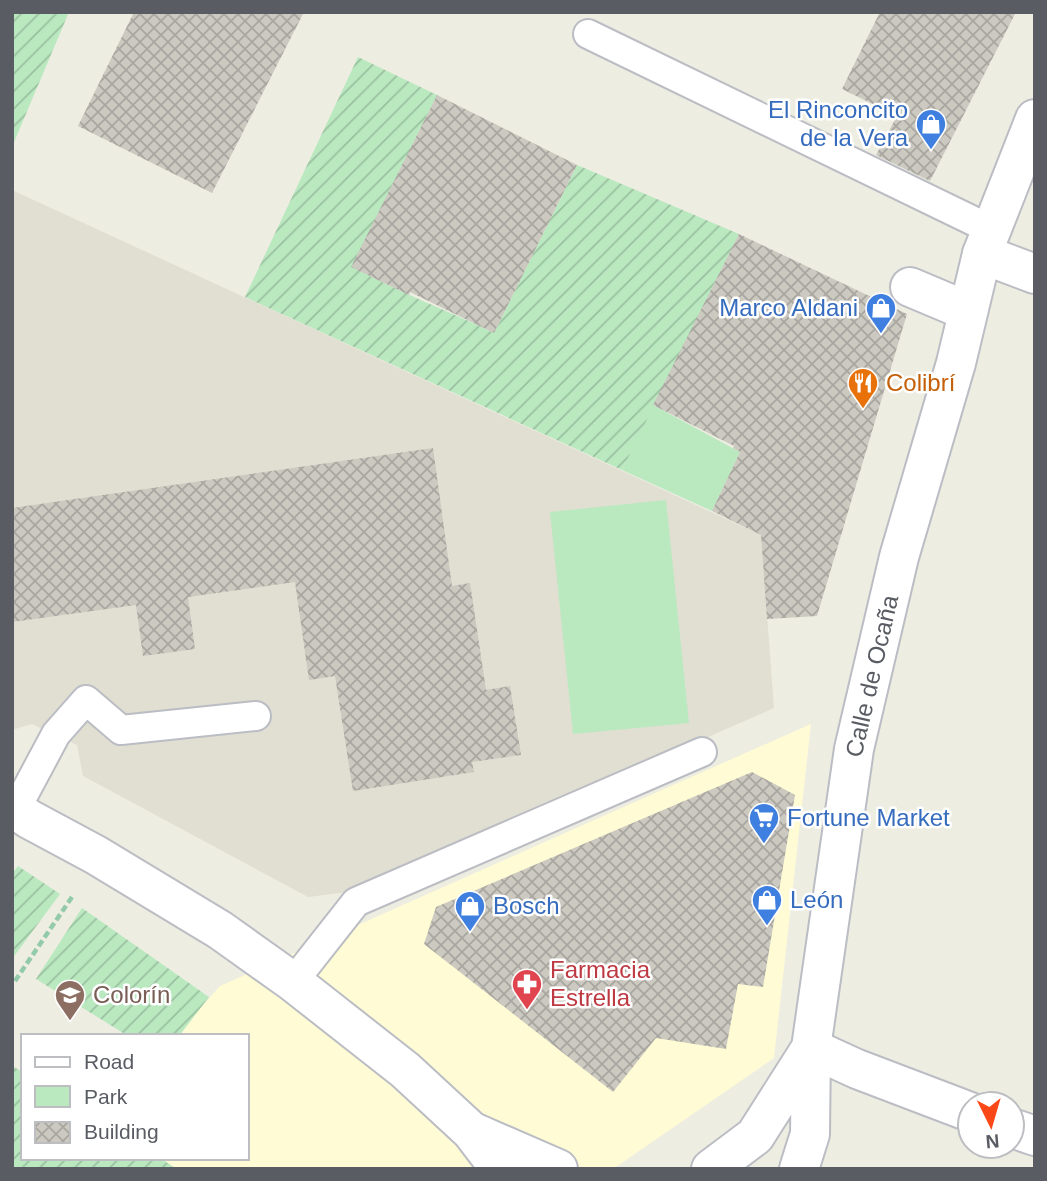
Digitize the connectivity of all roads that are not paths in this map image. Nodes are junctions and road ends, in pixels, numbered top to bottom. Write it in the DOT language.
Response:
graph roads {
  1 [pos="588,34"];
  2 [pos="1035,119"];
  3 [pos="987,242"];
  4 [pos="1035,274"];
  5 [pos="910,287"];
  6 [pos="967,311"];
  7 [pos="256,716"];
  8 [pos="702,752"];
  9 [pos="14,808"];
  10 [pos="293,982"];
  11 [pos="811,1048"];
  12 [pos="956,1107"];
  13 [pos="471,1131"];
  14 [pos="500,1169"];
  15 [pos="558,1169"];
  16 [pos="711,1169"];
  17 [pos="799,1169"];
  1 -- 3 [label="lane"];
  2 -- 3 [label="street, Calle de Ocaña"];
  3 -- 4 [label="street"];
  3 -- 6 [label="street, Calle de Ocaña"];
  5 -- 6 [label="street"];
  6 -- 11 [label="street, Calle de Ocaña"];
  7 -- 9 [label="lane"];
  8 -- 10 [label="lane"];
  9 -- 10 [label="street"];
  10 -- 13 [label="street"];
  11 -- 12 [label="street"];
  11 -- 16 [label="street, Calle de Ocaña"];
  11 -- 17 [label="street, Calle de Ocaña"];
  13 -- 14 [label="street"];
  13 -- 15 [label="street"];
}
